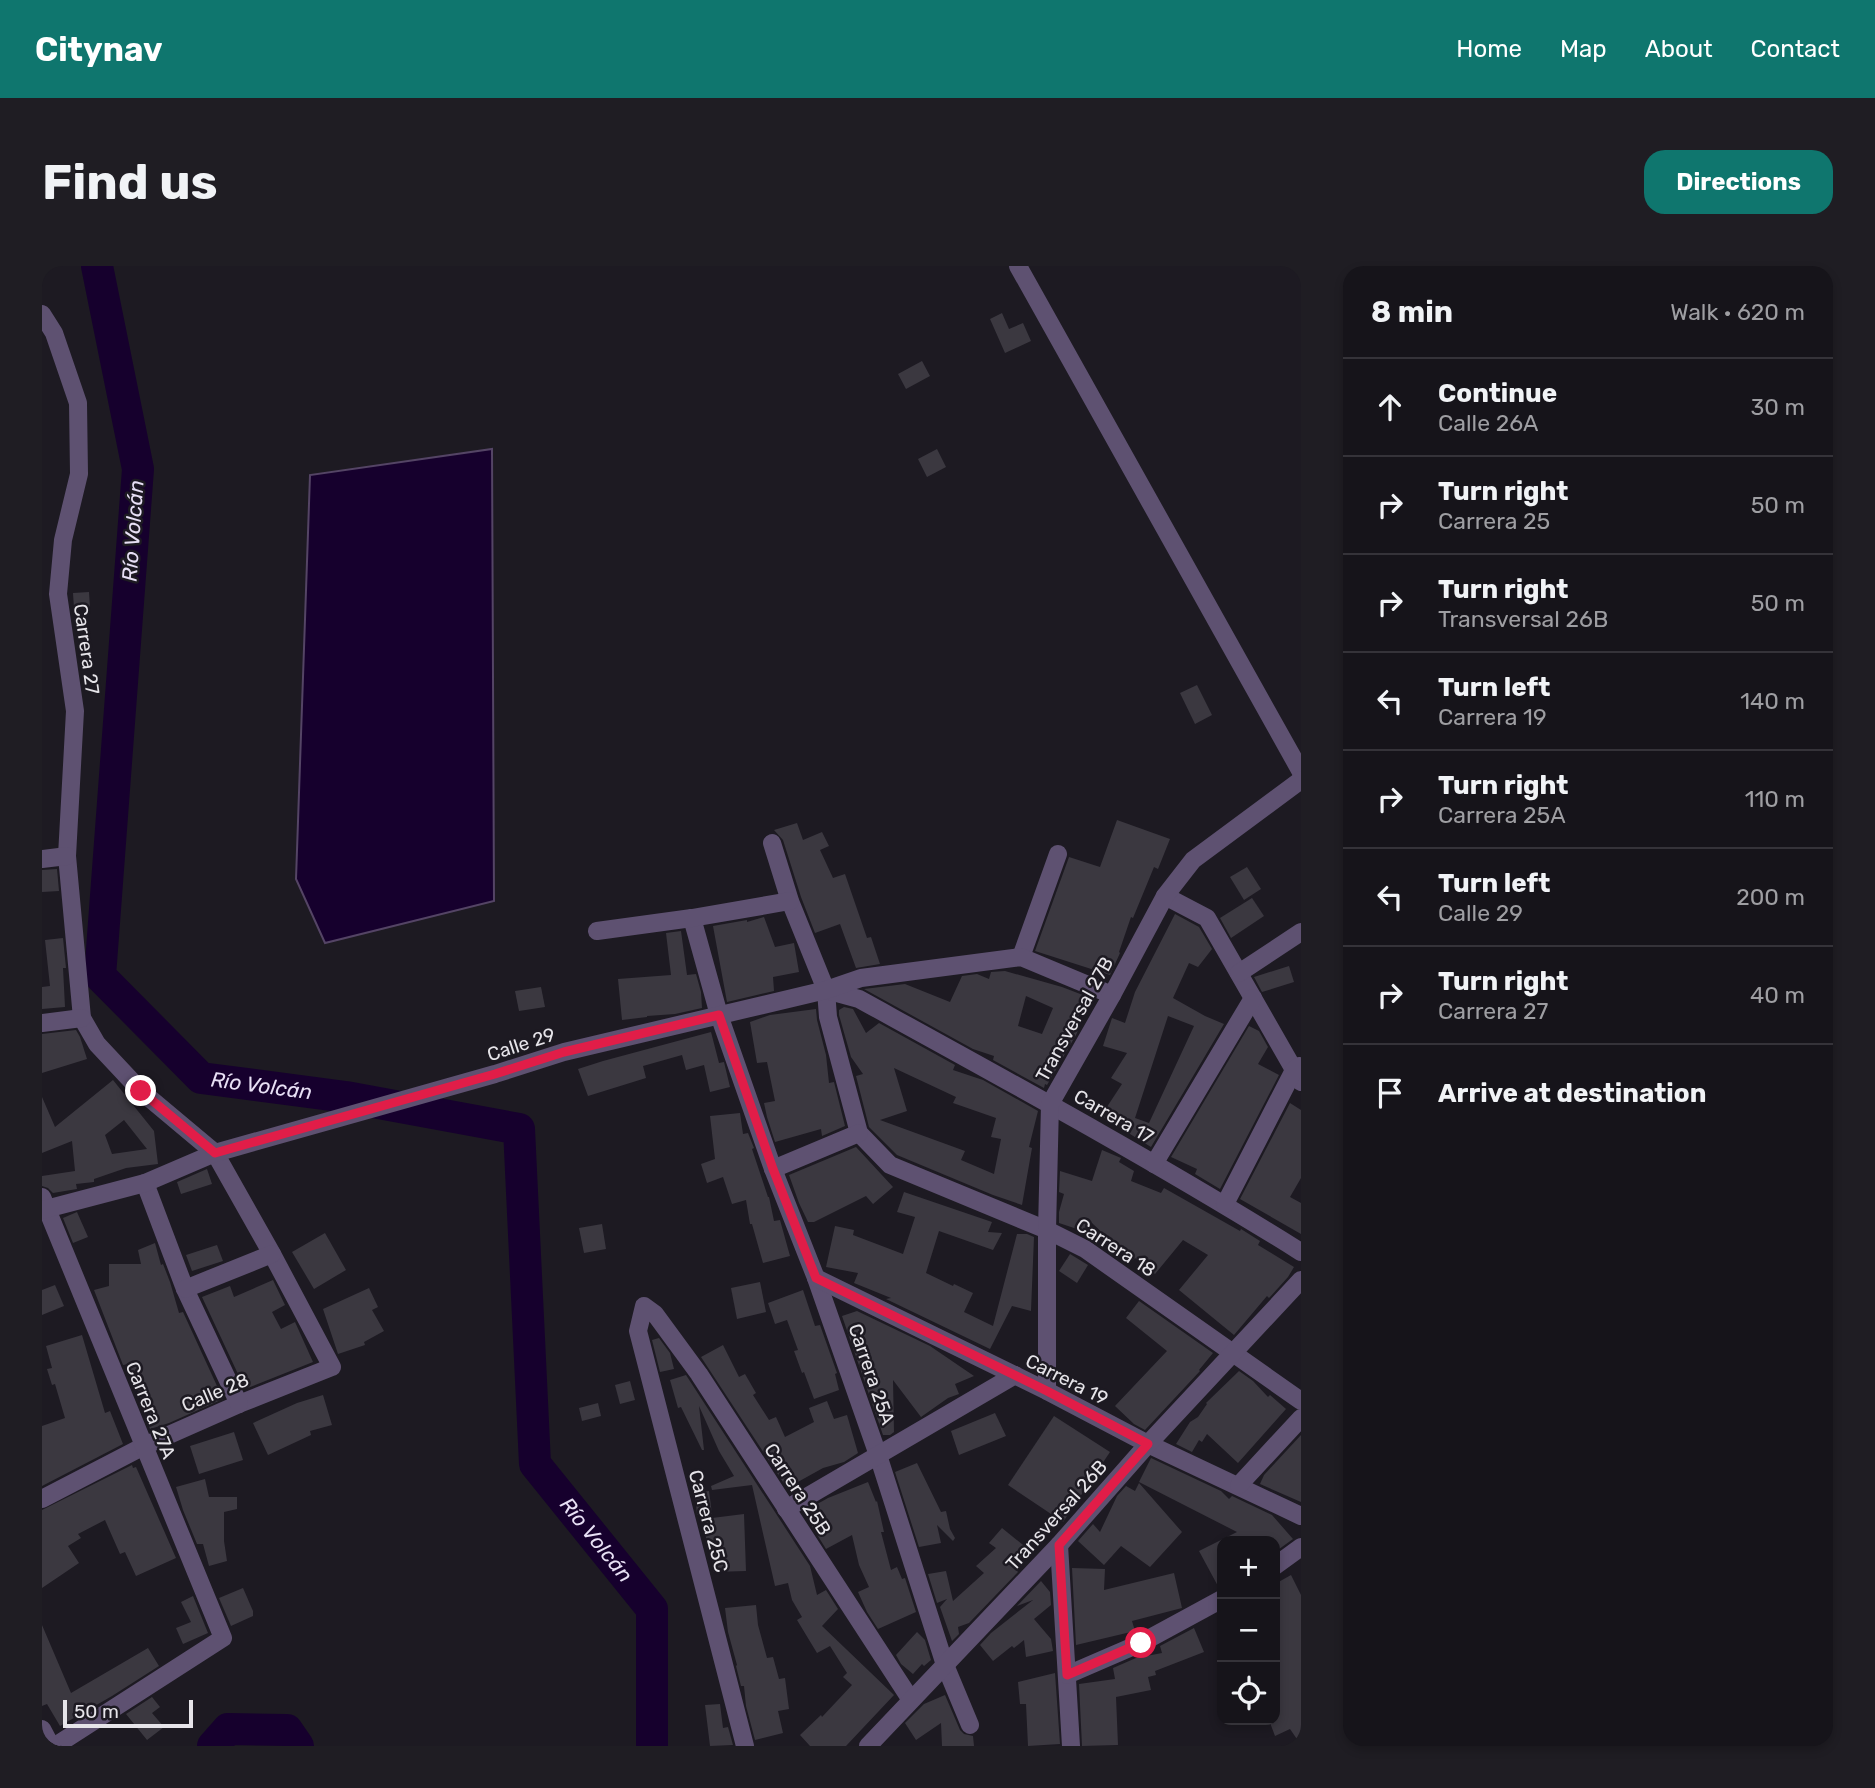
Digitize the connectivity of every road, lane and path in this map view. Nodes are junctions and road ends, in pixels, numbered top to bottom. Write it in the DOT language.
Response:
graph roads {
  1 [pos="1018,266"];
  2 [pos="42,314"];
  3 [pos="48,335"];
  4 [pos="50,595"];
  5 [pos="1301,772"];
  6 [pos="1301,780"];
  7 [pos="772,843"];
  8 [pos="1058,854"];
  9 [pos="67,856"];
  10 [pos="42,859"];
  11 [pos="1165,895"];
  12 [pos="790,901"];
  13 [pos="692,918"];
  14 [pos="597,931"];
  15 [pos="1301,932"];
  16 [pos="1021,957"];
  17 [pos="1239,973"];
  18 [pos="826,990"];
  19 [pos="1112,995"];
  20 [pos="1253,998"];
  21 [pos="719,1015"];
  22 [pos="82,1018"];
  23 [pos="42,1023"];
  24 [pos="1299,1072"];
  25 [pos="1050,1104"];
  26 [pos="859,1133"];
  27 [pos="215,1153"];
  28 [pos="1154,1164"];
  29 [pos="773,1169"];
  30 [pos="145,1183"];
  31 [pos="1225,1204"];
  32 [pos="44,1205"];
  33 [pos="1047,1230"];
  34 [pos="1301,1252"];
  35 [pos="272,1254"];
  36 [pos="816,1278"];
  37 [pos="1301,1280"];
  38 [pos="185,1289"];
  39 [pos="644,1306"];
  40 [pos="1233,1352"];
  41 [pos="1015,1375"];
  42 [pos="1047,1391"];
  43 [pos="1301,1401"];
  44 [pos="239,1404"];
  45 [pos="1301,1418"];
  46 [pos="1148,1444"];
  47 [pos="144,1446"];
  48 [pos="878,1455"];
  49 [pos="1238,1485"];
  50 [pos="42,1499"];
  51 [pos="786,1509"];
  52 [pos="1301,1516"];
  53 [pos="1059,1545"];
  54 [pos="1301,1547"];
  55 [pos="1280,1562"];
  56 [pos="1217,1602"];
  57 [pos="945,1665"];
  58 [pos="1067,1675"];
  59 [pos="911,1700"];
  60 [pos="970,1725"];
  61 [pos="42,1729"];
  62 [pos="53,1746"];
  63 [pos="746,1746"];
  64 [pos="868,1746"];
  65 [pos="1070,1746"];
  1 -- 5 [label="street"];
  2 -- 3 [label="street, Carrera 27"];
  3 -- 4 [label="street, Carrera 27"];
  4 -- 9 [label="street, Carrera 27"];
  6 -- 11 [label="street, Transversal 27B"];
  7 -- 12 [label="street"];
  8 -- 16 [label="street"];
  9 -- 10 [label="street"];
  9 -- 22 [label="street, Carrera 27"];
  11 -- 17 [label="street"];
  11 -- 19 [label="street, Transversal 27B"];
  12 -- 13 [label="street"];
  12 -- 18 [label="street"];
  13 -- 14 [label="street"];
  13 -- 21 [label="street, Carrera 25A"];
  15 -- 17 [label="street"];
  16 -- 18 [label="street, Calle 29"];
  16 -- 19 [label="street"];
  17 -- 20 [label="street"];
  18 -- 21 [label="street, Calle 29"];
  18 -- 25 [label="street, Carrera 17"];
  18 -- 26 [label="street"];
  19 -- 25 [label="street, Transversal 27B"];
  20 -- 24 [label="street"];
  20 -- 28 [label="street"];
  21 -- 27 [label="street, Calle 29"];
  21 -- 29 [label="street, Carrera 25A"];
  22 -- 23 [label="street"];
  22 -- 27 [label="street, Carrera 27"];
  24 -- 31 [label="street"];
  25 -- 28 [label="street, Carrera 17"];
  25 -- 33 [label="street, Transversal 27B"];
  26 -- 29 [label="street"];
  26 -- 33 [label="street, Carrera 18"];
  27 -- 30 [label="street, Calle 29"];
  27 -- 35 [label="street"];
  28 -- 31 [label="street, Carrera 17"];
  29 -- 36 [label="street, Carrera 25A"];
  30 -- 32 [label="street, Calle 29"];
  30 -- 38 [label="street"];
  31 -- 34 [label="street, Carrera 17"];
  32 -- 47 [label="street, Carrera 27A"];
  33 -- 40 [label="street, Carrera 18"];
  33 -- 42 [label="street, Transversal 27B"];
  35 -- 38 [label="street"];
  35 -- 44 [label="street, Calle 28"];
  36 -- 41 [label="street, Carrera 19"];
  36 -- 48 [label="street, Carrera 25A"];
  37 -- 40 [label="street, Transversal 26B"];
  38 -- 44 [label="street"];
  39 -- 51 [label="street, Carrera 25B"];
  39 -- 63 [label="street, Carrera 25C"];
  40 -- 43 [label="street, Carrera 18"];
  40 -- 46 [label="street, Transversal 26B"];
  41 -- 42 [label="street, Carrera 19"];
  41 -- 48 [label="street"];
  42 -- 46 [label="street, Carrera 19"];
  44 -- 47 [label="street, Calle 28"];
  45 -- 49 [label="street"];
  46 -- 49 [label="street, Carrera 19"];
  46 -- 53 [label="street, Transversal 26B"];
  47 -- 50 [label="street, Calle 28"];
  47 -- 62 [label="street, Carrera 27A"];
  48 -- 51 [label="street"];
  48 -- 57 [label="street, Carrera 25A"];
  49 -- 52 [label="street, Carrera 19"];
  51 -- 59 [label="street, Carrera 25B"];
  53 -- 57 [label="street, Transversal 26B"];
  53 -- 58 [label="street"];
  54 -- 55 [label="street"];
  56 -- 58 [label="street"];
  57 -- 59 [label="street, Transversal 26B"];
  57 -- 60 [label="street, Carrera 25A"];
  58 -- 65 [label="street"];
  59 -- 64 [label="street, Transversal 26B"];
  61 -- 62 [label="street"];
}
